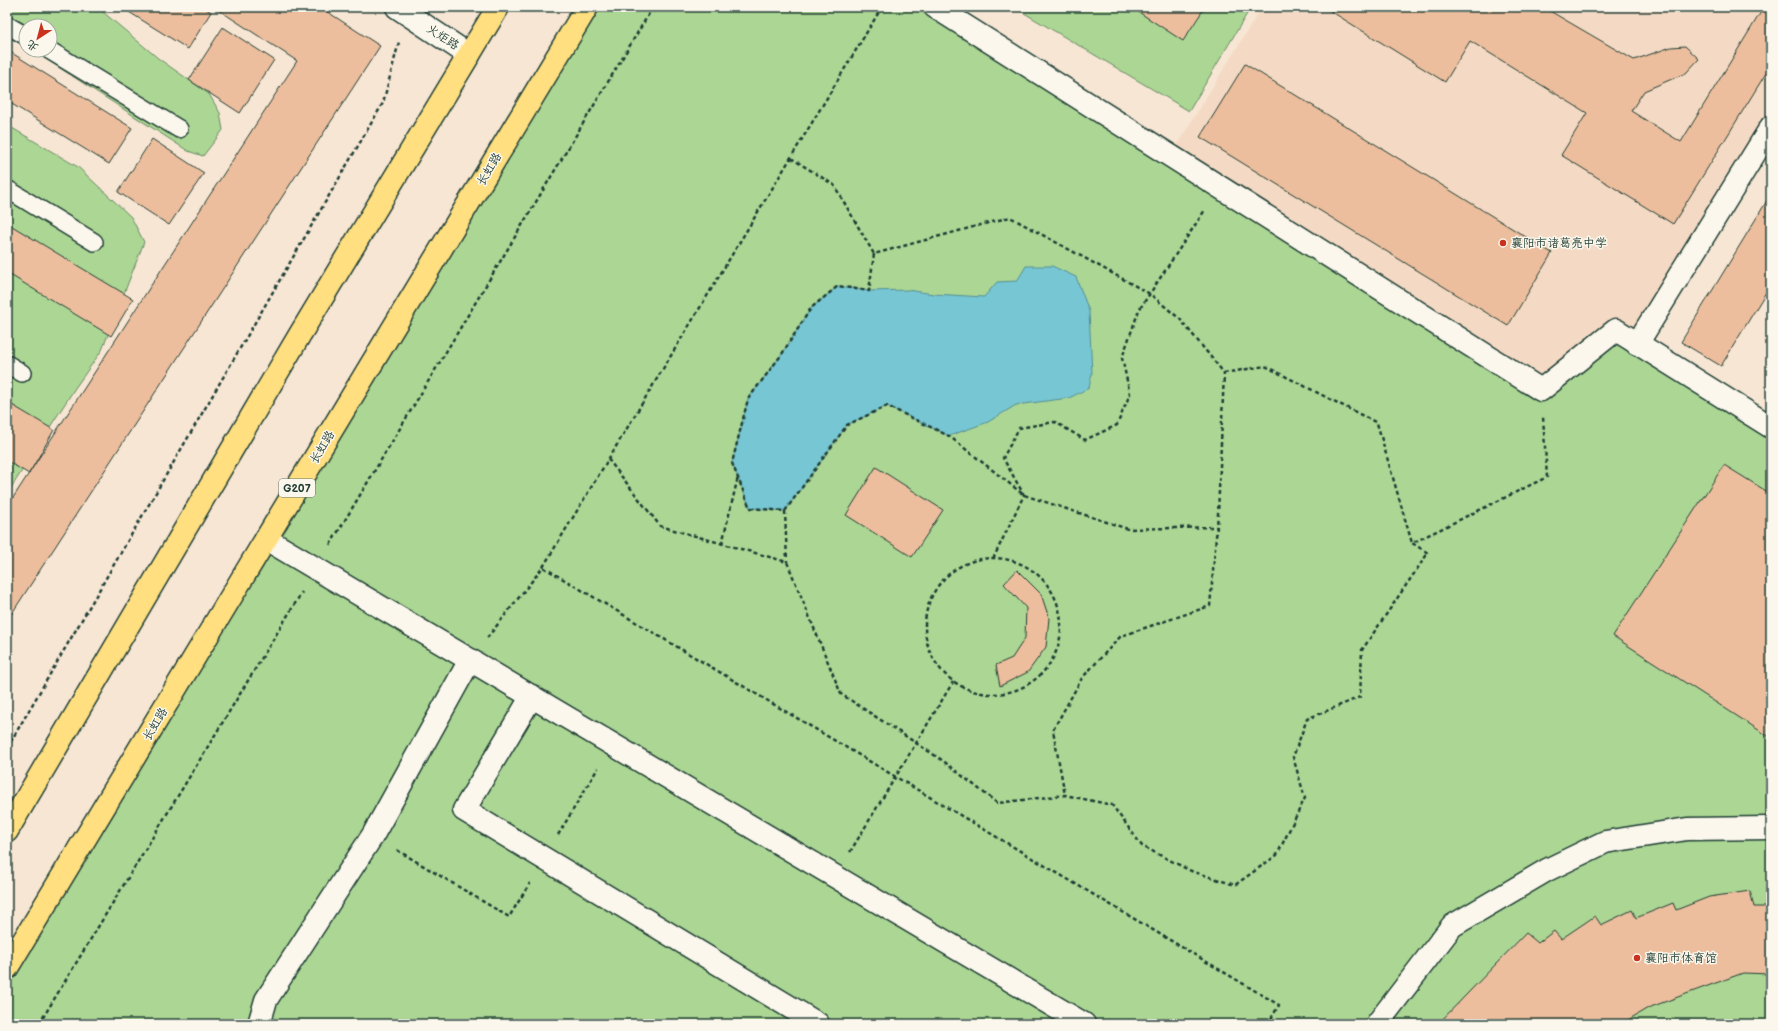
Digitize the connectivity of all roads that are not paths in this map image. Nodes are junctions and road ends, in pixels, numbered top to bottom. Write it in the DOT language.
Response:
graph roads {
  1 [pos="498,7"];
  2 [pos="587,7"];
  3 [pos="935,7"];
  4 [pos="401,10"];
  5 [pos="7,25"];
  6 [pos="18,31"];
  7 [pos="58,55"];
  8 [pos="470,55"];
  9 [pos="1771,127"];
  10 [pos="179,129"];
  11 [pos="7,189"];
  12 [pos="94,242"];
  13 [pos="1637,344"];
  14 [pos="7,364"];
  15 [pos="22,373"];
  16 [pos="1771,427"];
  17 [pos="266,539"];
  18 [pos="470,660"];
  19 [pos="532,696"];
  20 [pos="1771,828"];
  21 [pos="7,831"];
  22 [pos="7,968"];
  23 [pos="1076,1022"];
  24 [pos="259,1024"];
  25 [pos="818,1024"];
  26 [pos="1377,1024"];
  1 -- 8 [label="highway"];
  2 -- 17 [label="highway, 长虹路 / G207"];
  3 -- 13 [label="street"];
  4 -- 8 [label="street, 火炬路"];
  5 -- 6 [label="lane"];
  7 -- 10 [label="lane"];
  8 -- 21 [label="highway"];
  9 -- 13 [label="street"];
  11 -- 12 [label="lane"];
  13 -- 16 [label="street"];
  14 -- 15 [label="lane"];
  17 -- 18 [label="street"];
  17 -- 22 [label="highway, 长虹路 / G207"];
  18 -- 19 [label="street"];
  18 -- 24 [label="street"];
  19 -- 23 [label="street"];
  19 -- 25 [label="street"];
  20 -- 26 [label="street"];
}
